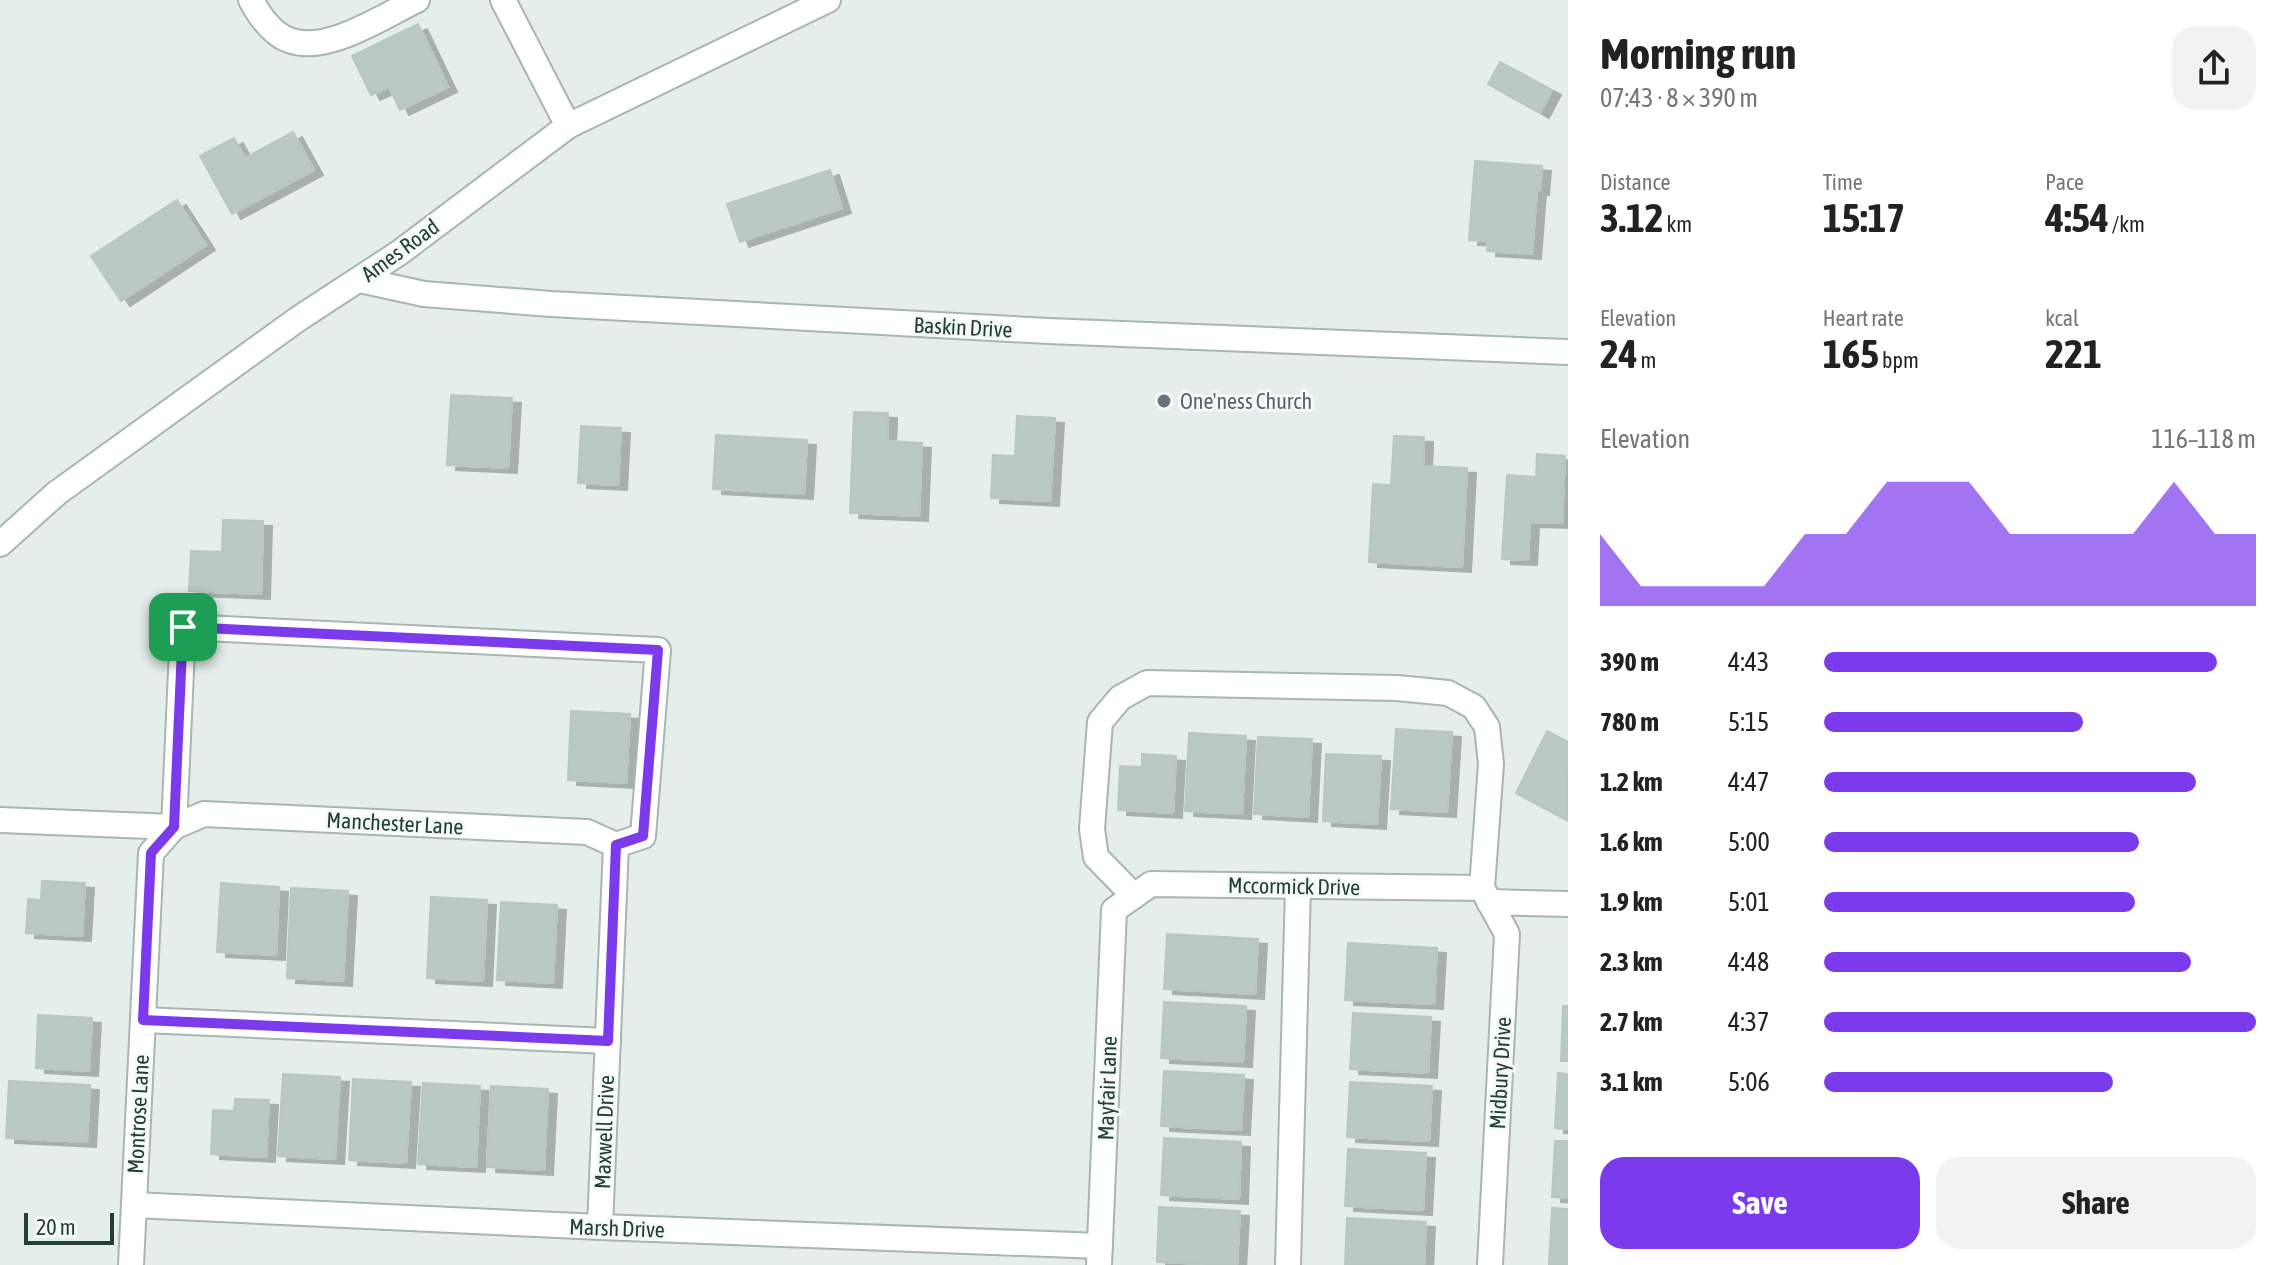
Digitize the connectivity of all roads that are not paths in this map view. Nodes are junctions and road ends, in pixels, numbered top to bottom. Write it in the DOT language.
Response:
graph roads {
  1 [pos="251,0"];
  2 [pos="417,0"];
  3 [pos="503,0"];
  4 [pos="828,0"];
  5 [pos="568,126"];
  6 [pos="360,280"];
  7 [pos="1568,352"];
  8 [pos="0,544"];
  9 [pos="0,820"];
  10 [pos="174,827"];
  11 [pos="616,845"];
  12 [pos="1298,886"];
  13 [pos="1486,895"];
  14 [pos="1124,903"];
  15 [pos="1568,904"];
  16 [pos="143,1020"];
  17 [pos="608,1041"];
  18 [pos="134,1205"];
  19 [pos="600,1227"];
  20 [pos="1100,1256"];
  21 [pos="131,1265"];
  22 [pos="1288,1265"];
  23 [pos="1490,1265"];
  1 -- 2 [label="street"];
  3 -- 5 [label="street"];
  4 -- 5 [label="street, Ames Road"];
  5 -- 6 [label="street, Ames Road"];
  6 -- 7 [label="street, Baskin Drive"];
  6 -- 8 [label="street, Ames Road"];
  9 -- 10 [label="street"];
  10 -- 11 [label="street, Manchester Lane"];
  10 -- 11 [label="street"];
  10 -- 16 [label="street, Montrose Lane"];
  11 -- 17 [label="street, Maxwell Drive"];
  12 -- 13 [label="street, Mccormick Drive"];
  12 -- 14 [label="street, Mccormick Drive"];
  12 -- 22 [label="street"];
  13 -- 14 [label="street"];
  13 -- 15 [label="street, Mccormick Drive"];
  13 -- 23 [label="street, Midbury Drive"];
  14 -- 20 [label="street, Mayfair Lane"];
  16 -- 17 [label="street"];
  16 -- 18 [label="street, Montrose Lane"];
  17 -- 19 [label="street, Maxwell Drive"];
  18 -- 19 [label="street, Marsh Drive"];
  18 -- 21 [label="street, Montrose Lane"];
  19 -- 20 [label="street, Marsh Drive"];
}
